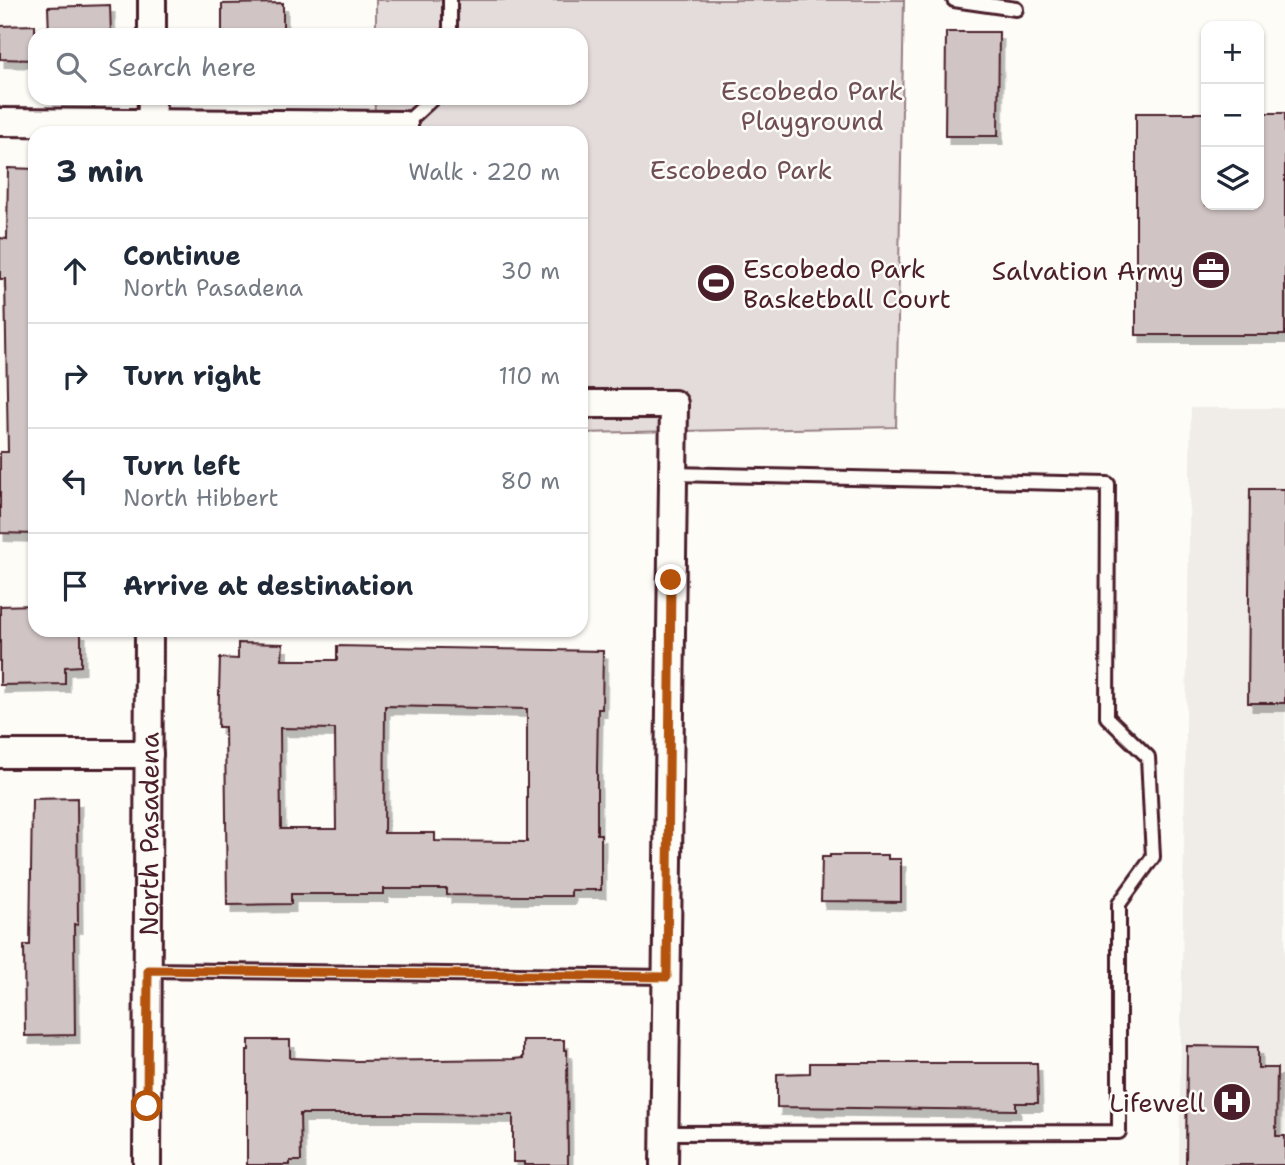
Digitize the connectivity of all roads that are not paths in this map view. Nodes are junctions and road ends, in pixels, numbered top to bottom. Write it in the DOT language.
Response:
graph roads {
  1 [pos="152,0"];
  2 [pos="450,0"];
  3 [pos="954,0"];
  4 [pos="1016,9"];
  5 [pos="152,28"];
  6 [pos="450,28"];
  7 [pos="426,105"];
  8 [pos="151,118"];
  9 [pos="0,122"];
  10 [pos="335,126"];
  11 [pos="407,126"];
  12 [pos="588,404"];
  13 [pos="673,474"];
  14 [pos="149,637"];
  15 [pos="0,754"];
  16 [pos="149,754"];
  17 [pos="148,970"];
  18 [pos="667,977"];
  19 [pos="665,1133"];
  20 [pos="147,1165"];
  21 [pos="664,1165"];
  1 -- 5 [label="street"];
  2 -- 6 [label="lane"];
  3 -- 4 [label="lane"];
  7 -- 11 [label="lane"];
  8 -- 9 [label="street"];
  8 -- 10 [label="street"];
  12 -- 13 [label="street"];
  13 -- 18 [label="street"];
  13 -- 19 [label="lane"];
  14 -- 16 [label="street, North Pasadena"];
  15 -- 16 [label="street"];
  16 -- 17 [label="street, North Pasadena"];
  17 -- 18 [label="lane"];
  17 -- 20 [label="street, North Pasadena"];
  18 -- 19 [label="street"];
  19 -- 21 [label="street"];
}
